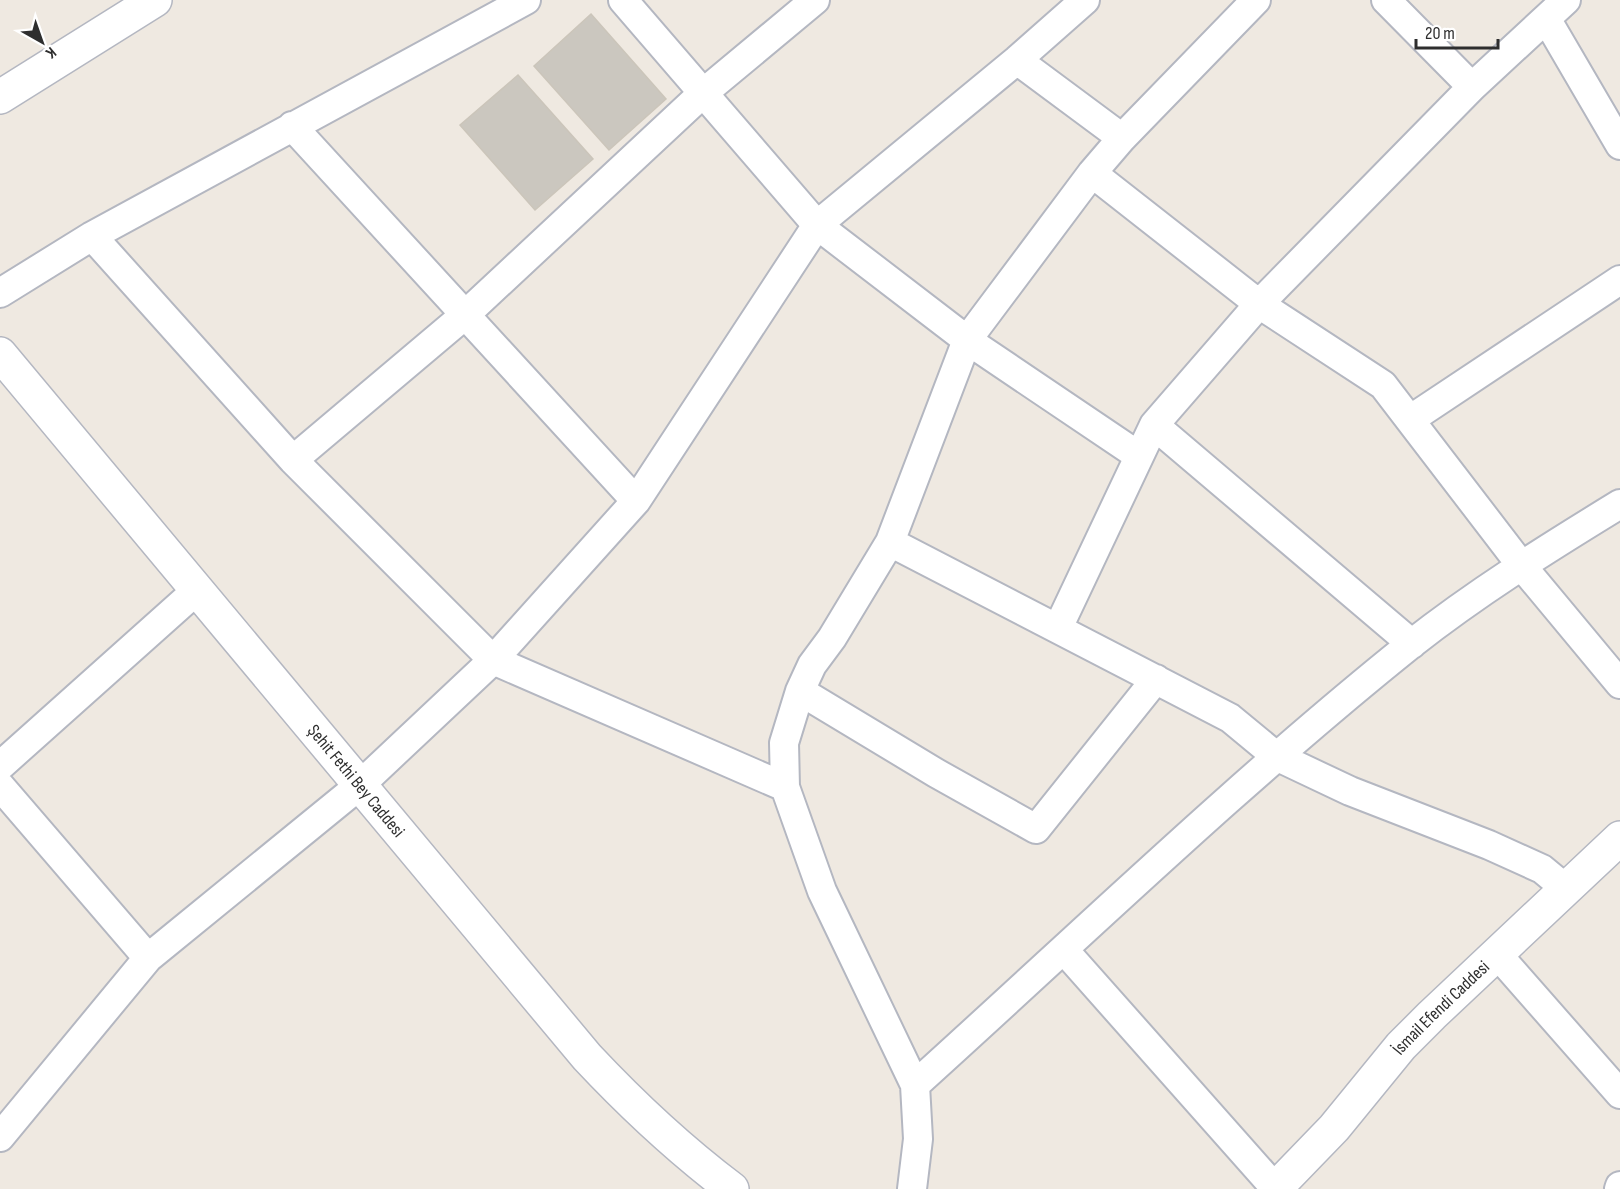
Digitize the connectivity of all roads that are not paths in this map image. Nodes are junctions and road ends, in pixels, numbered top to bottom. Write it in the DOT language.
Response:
graph roads {
  1 [pos="155,0"];
  2 [pos="526,0"];
  3 [pos="623,0"];
  4 [pos="814,0"];
  5 [pos="1085,0"];
  6 [pos="1256,0"];
  7 [pos="1386,0"];
  8 [pos="1566,0"];
  9 [pos="1547,20"];
  10 [pos="1017,60"];
  11 [pos="1472,87"];
  12 [pos="702,94"];
  13 [pos="0,97"];
  14 [pos="292,126"];
  15 [pos="1122,138"];
  16 [pos="1620,145"];
  17 [pos="1092,173"];
  18 [pos="816,225"];
  19 [pos="92,236"];
  20 [pos="1620,280"];
  21 [pos="0,293"];
  22 [pos="1259,304"];
  23 [pos="466,314"];
  24 [pos="967,340"];
  25 [pos="0,354"];
  26 [pos="1411,419"];
  27 [pos="1154,425"];
  28 [pos="1139,456"];
  29 [pos="293,460"];
  30 [pos="636,501"];
  31 [pos="1620,504"];
  32 [pos="890,542"];
  33 [pos="1521,565"];
  34 [pos="197,590"];
  35 [pos="1058,628"];
  36 [pos="1412,644"];
  37 [pos="493,660"];
  38 [pos="1156,679"];
  39 [pos="1620,684"];
  40 [pos="800,691"];
  41 [pos="1276,756"];
  42 [pos="0,766"];
  43 [pos="360,785"];
  44 [pos="0,786"];
  45 [pos="785,787"];
  46 [pos="1620,838"];
  47 [pos="1565,888"];
  48 [pos="1064,950"];
  49 [pos="1497,954"];
  50 [pos="148,957"];
  51 [pos="915,1085"];
  52 [pos="1620,1094"];
  53 [pos="0,1137"];
  54 [pos="732,1189"];
  55 [pos="912,1189"];
  56 [pos="1276,1189"];
  1 -- 13 [label="street"];
  2 -- 14 [label="street"];
  3 -- 12 [label="street"];
  4 -- 12 [label="street"];
  5 -- 10 [label="street"];
  6 -- 15 [label="street"];
  7 -- 11 [label="street"];
  8 -- 9 [label="street"];
  9 -- 11 [label="street"];
  9 -- 16 [label="street"];
  10 -- 15 [label="street"];
  10 -- 18 [label="street"];
  11 -- 22 [label="street"];
  12 -- 18 [label="street"];
  12 -- 23 [label="street"];
  14 -- 19 [label="street"];
  14 -- 23 [label="street"];
  15 -- 17 [label="street"];
  17 -- 22 [label="street"];
  17 -- 24 [label="street"];
  18 -- 24 [label="street"];
  18 -- 30 [label="street"];
  19 -- 21 [label="street"];
  19 -- 29 [label="street"];
  20 -- 26 [label="street"];
  22 -- 26 [label="street"];
  22 -- 27 [label="street"];
  23 -- 29 [label="street"];
  23 -- 30 [label="street"];
  24 -- 28 [label="street"];
  24 -- 32 [label="street"];
  25 -- 34 [label="street, Şehit Fethi Bey Caddesi"];
  26 -- 33 [label="street"];
  27 -- 28 [label="street"];
  27 -- 36 [label="street"];
  28 -- 35 [label="street"];
  29 -- 37 [label="street"];
  30 -- 37 [label="street"];
  31 -- 33 [label="street"];
  32 -- 35 [label="street"];
  32 -- 40 [label="street"];
  33 -- 36 [label="street"];
  33 -- 39 [label="street"];
  34 -- 42 [label="street"];
  34 -- 43 [label="street, Şehit Fethi Bey Caddesi"];
  35 -- 38 [label="street"];
  36 -- 41 [label="street"];
  37 -- 43 [label="street"];
  37 -- 45 [label="street"];
  38 -- 40 [label="street"];
  38 -- 41 [label="street"];
  40 -- 45 [label="street"];
  41 -- 47 [label="street"];
  41 -- 48 [label="street"];
  43 -- 50 [label="street"];
  43 -- 54 [label="street, Şehit Fethi Bey Caddesi"];
  44 -- 50 [label="street"];
  45 -- 51 [label="street"];
  46 -- 47 [label="street, İsmail Efendi Caddesi"];
  47 -- 49 [label="street, İsmail Efendi Caddesi"];
  48 -- 51 [label="street"];
  48 -- 56 [label="street"];
  49 -- 52 [label="street"];
  49 -- 56 [label="street, İsmail Efendi Caddesi"];
  50 -- 53 [label="street"];
  51 -- 55 [label="street"];
}
